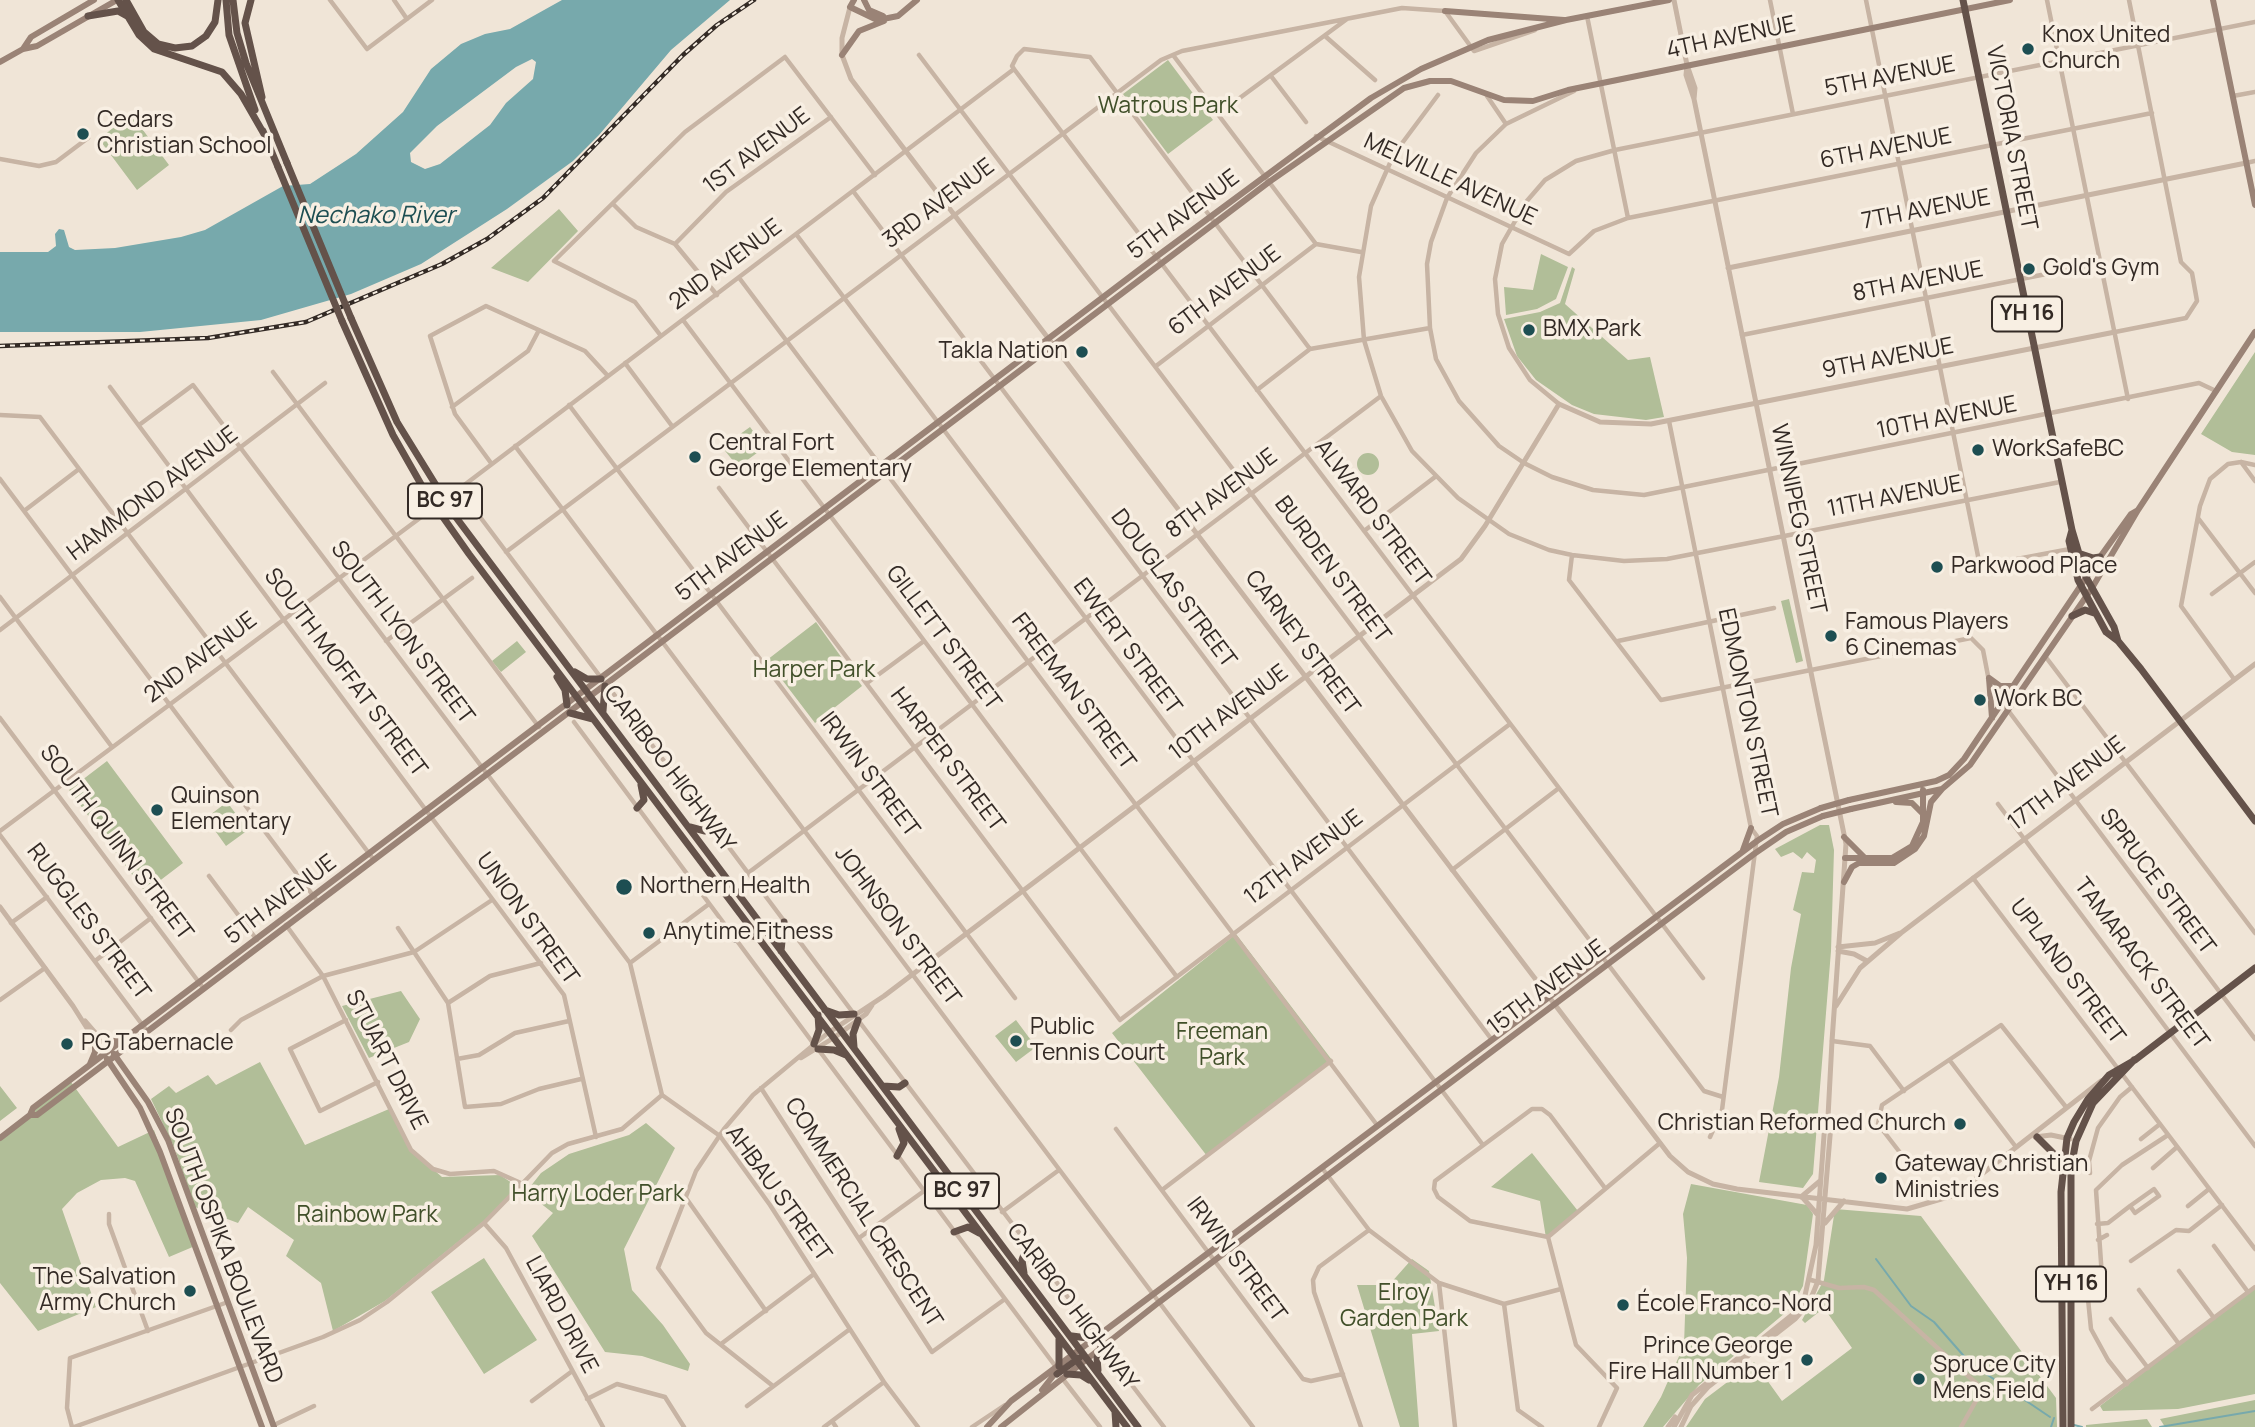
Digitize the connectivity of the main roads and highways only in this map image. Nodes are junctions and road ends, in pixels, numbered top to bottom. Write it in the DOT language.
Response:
graph roads {
  1 [pos="94,0"];
  2 [pos="118,0"];
  3 [pos="126,0"];
  4 [pos="134,0"];
  5 [pos="218,0"];
  6 [pos="226,0"];
  7 [pos="233,0"];
  8 [pos="251,0"];
  9 [pos="854,0"];
  10 [pos="864,0"];
  11 [pos="917,0"];
  12 [pos="1669,0"];
  13 [pos="1964,0"];
  14 [pos="2010,0"];
  15 [pos="2213,0"];
  16 [pos="1965,9"];
  17 [pos="1445,11"];
  18 [pos="131,15"];
  19 [pos="88,16"];
  20 [pos="892,18"];
  21 [pos="1566,20"];
  22 [pos="23,49"];
  23 [pos="842,55"];
  24 [pos="0,62"];
  25 [pos="1418,83"];
  26 [pos="263,104"];
  27 [pos="264,134"];
  28 [pos="1267,179"];
  29 [pos="2255,205"];
  30 [pos="1159,260"];
  31 [pos="2255,332"];
  32 [pos="940,426"];
  33 [pos="2138,510"];
  34 [pos="2072,530"];
  35 [pos="2081,554"];
  36 [pos="2100,557"];
  37 [pos="2086,577"];
  38 [pos="2080,586"];
  39 [pos="2092,588"];
  40 [pos="2085,597"];
  41 [pos="2095,613"];
  42 [pos="515,616"];
  43 [pos="2072,616"];
  44 [pos="660,640"];
  45 [pos="2118,641"];
  46 [pos="569,667"];
  47 [pos="604,682"];
  48 [pos="2014,686"];
  49 [pos="584,698"];
  50 [pos="569,709"];
  51 [pos="604,715"];
  52 [pos="1992,718"];
  53 [pos="593,719"];
  54 [pos="638,778"];
  55 [pos="1923,785"];
  56 [pos="659,788"];
  57 [pos="1942,789"];
  58 [pos="1923,794"];
  59 [pos="1884,802"];
  60 [pos="637,808"];
  61 [pos="1923,816"];
  62 [pos="2255,821"];
  63 [pos="687,825"];
  64 [pos="714,828"];
  65 [pos="1751,828"];
  66 [pos="1844,837"];
  67 [pos="1743,852"];
  68 [pos="1845,858"];
  69 [pos="1865,858"];
  70 [pos="1844,882"];
  71 [pos="784,922"];
  72 [pos="735,939"];
  73 [pos="760,939"];
  74 [pos="781,951"];
  75 [pos="2255,968"];
  76 [pos="821,1012"];
  77 [pos="130,1040"];
  78 [pos="853,1054"];
  79 [pos="110,1055"];
  80 [pos="90,1066"];
  81 [pos="125,1069"];
  82 [pos="2120,1071"];
  83 [pos="91,1074"];
  84 [pos="118,1075"];
  85 [pos="882,1086"];
  86 [pos="893,1108"];
  87 [pos="30,1115"];
  88 [pos="2032,1137"];
  89 [pos="0,1138"];
  90 [pos="897,1156"];
  91 [pos="2062,1173"];
  92 [pos="954,1232"];
  93 [pos="986,1240"];
  94 [pos="1027,1246"];
  95 [pos="1025,1277"];
  96 [pos="1056,1332"];
  97 [pos="1066,1332"];
  98 [pos="1096,1338"];
  99 [pos="1101,1347"];
  100 [pos="1079,1358"];
  101 [pos="1060,1372"];
  102 [pos="1099,1383"];
  103 [pos="1115,1411"];
  104 [pos="274,1426"];
  105 [pos="262,1427"];
  106 [pos="987,1427"];
  107 [pos="1001,1427"];
  108 [pos="1116,1427"];
  109 [pos="1127,1427"];
  110 [pos="1138,1427"];
  111 [pos="2063,1427"];
  112 [pos="2071,1427"];
  1 -- 22 [label="main road"];
  2 -- 18 [label="highway"];
  2 -- 19 [label="main road"];
  3 -- 18 [label="highway"];
  4 -- 18 [label="highway"];
  5 -- 18 [label="highway"];
  6 -- 27 [label="highway, BC 97"];
  7 -- 26 [label="highway, BC 97"];
  8 -- 26 [label="highway"];
  9 -- 20 [label="main road"];
  10 -- 20 [label="main road"];
  11 -- 20 [label="main road"];
  12 -- 21 [label="main road"];
  13 -- 16 [label="highway, VICTORIA STREET / YH 16"];
  14 -- 16 [label="main road, 4TH AVENUE"];
  15 -- 29 [label="main road"];
  16 -- 25 [label="main road, 4TH AVENUE"];
  16 -- 34 [label="highway, VICTORIA STREET / YH 16"];
  17 -- 21 [label="main road"];
  18 -- 19 [label="highway"];
  18 -- 27 [label="highway"];
  19 -- 22 [label="main road"];
  20 -- 23 [label="main road"];
  21 -- 28 [label="main road, 5TH AVENUE"];
  22 -- 24 [label="main road"];
  25 -- 28 [label="main road, 5TH AVENUE"];
  26 -- 46 [label="highway, CARIBOO HIGHWAY / BC 97, bridge"];
  27 -- 42 [label="highway, CARIBOO HIGHWAY / BC 97, bridge"];
  28 -- 30 [label="main road, 5TH AVENUE"];
  30 -- 32 [label="main road, 5TH AVENUE"];
  30 -- 32 [label="main road, 5TH AVENUE"];
  31 -- 33 [label="main road"];
  32 -- 44 [label="main road, 5TH AVENUE"];
  32 -- 44 [label="main road, 5TH AVENUE"];
  33 -- 36 [label="main road, 15TH AVENUE"];
  33 -- 39 [label="main road, 15TH AVENUE"];
  34 -- 35 [label="highway, VICTORIA STREET / YH 16"];
  34 -- 38 [label="highway, VICTORIA STREET / YH 16"];
  35 -- 36 [label="highway"];
  35 -- 37 [label="highway, VICTORIA STREET / YH 16"];
  36 -- 37 [label="main road, 15TH AVENUE"];
  37 -- 38 [label="main road, 15TH AVENUE"];
  37 -- 39 [label="highway, VICTORIA STREET / YH 16"];
  38 -- 40 [label="highway, VICTORIA STREET / YH 16"];
  38 -- 48 [label="main road, 15TH AVENUE"];
  39 -- 40 [label="main road, 15TH AVENUE"];
  39 -- 45 [label="highway, VICTORIA STREET / YH 16"];
  40 -- 41 [label="highway, VICTORIA STREET / YH 16"];
  40 -- 43 [label="main road, 15TH AVENUE"];
  41 -- 43 [label="highway"];
  41 -- 45 [label="highway, VICTORIA STREET / YH 16"];
  42 -- 49 [label="highway, CARIBOO HIGHWAY / BC 97"];
  42 -- 50 [label="highway"];
  43 -- 57 [label="main road, 15TH AVENUE"];
  44 -- 47 [label="main road, 5TH AVENUE"];
  45 -- 62 [label="highway, VICTORIA STREET / YH 16"];
  46 -- 47 [label="highway"];
  46 -- 49 [label="highway, CARIBOO HIGHWAY / BC 97"];
  47 -- 49 [label="main road, 5TH AVENUE"];
  47 -- 51 [label="highway"];
  48 -- 52 [label="main road, 15TH AVENUE"];
  48 -- 52 [label="main road"];
  49 -- 50 [label="main road, 5TH AVENUE"];
  49 -- 51 [label="highway, CARIBOO HIGHWAY / BC 97"];
  49 -- 53 [label="highway, CARIBOO HIGHWAY / BC 97"];
  49 -- 56 [label="highway"];
  50 -- 53 [label="highway"];
  50 -- 77 [label="main road, 5TH AVENUE"];
  51 -- 56 [label="highway, CARIBOO HIGHWAY / BC 97"];
  52 -- 55 [label="main road, 15TH AVENUE"];
  53 -- 54 [label="highway, CARIBOO HIGHWAY / BC 97"];
  54 -- 60 [label="highway"];
  54 -- 73 [label="highway, CARIBOO HIGHWAY / BC 97"];
  55 -- 58 [label="main road"];
  55 -- 67 [label="main road, 15TH AVENUE, bridge"];
  56 -- 63 [label="highway, CARIBOO HIGHWAY / BC 97"];
  57 -- 58 [label="main road, 15TH AVENUE"];
  57 -- 70 [label="main road"];
  58 -- 59 [label="main road, 15TH AVENUE"];
  58 -- 61 [label="main road"];
  59 -- 61 [label="main road"];
  59 -- 99 [label="main road, 15TH AVENUE, bridge"];
  61 -- 69 [label="main road"];
  63 -- 64 [label="highway"];
  63 -- 74 [label="highway, CARIBOO HIGHWAY / BC 97"];
  65 -- 67 [label="main road"];
  66 -- 69 [label="main road"];
  67 -- 98 [label="main road, 15TH AVENUE"];
  68 -- 69 [label="main road"];
  71 -- 74 [label="highway"];
  72 -- 73 [label="highway"];
  73 -- 76 [label="highway, CARIBOO HIGHWAY / BC 97"];
  74 -- 76 [label="highway, CARIBOO HIGHWAY / BC 97"];
  75 -- 82 [label="highway, YH 16"];
  76 -- 78 [label="highway, CARIBOO HIGHWAY / BC 97"];
  76 -- 78 [label="highway"];
  76 -- 78 [label="highway"];
  77 -- 79 [label="main road, 5TH AVENUE"];
  77 -- 80 [label="main road"];
  77 -- 81 [label="main road"];
  78 -- 85 [label="highway, CARIBOO HIGHWAY / BC 97"];
  78 -- 86 [label="highway, CARIBOO HIGHWAY / BC 97"];
  79 -- 80 [label="main road, 5TH AVENUE"];
  79 -- 81 [label="main road, SOUTH OSPIKA BOULEVARD"];
  79 -- 83 [label="main road, 5TH AVENUE"];
  79 -- 84 [label="main road, SOUTH OSPIKA BOULEVARD"];
  80 -- 87 [label="main road, 5TH AVENUE"];
  81 -- 104 [label="main road, SOUTH OSPIKA BOULEVARD"];
  82 -- 91 [label="highway, YH 16"];
  82 -- 112 [label="highway, YH 16"];
  83 -- 84 [label="main road"];
  83 -- 87 [label="main road, 5TH AVENUE"];
  84 -- 105 [label="main road, SOUTH OSPIKA BOULEVARD"];
  85 -- 86 [label="highway, CARIBOO HIGHWAY / BC 97"];
  85 -- 86 [label="highway"];
  86 -- 90 [label="highway"];
  86 -- 93 [label="highway, CARIBOO HIGHWAY / BC 97"];
  86 -- 95 [label="highway, CARIBOO HIGHWAY / BC 97"];
  87 -- 89 [label="main road, 5TH AVENUE"];
  88 -- 91 [label="highway"];
  91 -- 111 [label="highway, YH 16"];
  92 -- 93 [label="highway"];
  93 -- 96 [label="highway, CARIBOO HIGHWAY / BC 97"];
  94 -- 95 [label="highway"];
  95 -- 97 [label="highway, CARIBOO HIGHWAY / BC 97"];
  96 -- 100 [label="highway, CARIBOO HIGHWAY / BC 97"];
  96 -- 101 [label="highway"];
  97 -- 98 [label="highway"];
  97 -- 100 [label="highway, CARIBOO HIGHWAY / BC 97"];
  98 -- 100 [label="main road, 15TH AVENUE"];
  99 -- 100 [label="main road, 15TH AVENUE"];
  99 -- 102 [label="highway"];
  100 -- 101 [label="highway"];
  100 -- 102 [label="highway, CARIBOO HIGHWAY / BC 97"];
  101 -- 102 [label="highway"];
  101 -- 106 [label="main road"];
  101 -- 107 [label="main road"];
  102 -- 103 [label="highway, CARIBOO HIGHWAY / BC 97"];
  102 -- 110 [label="highway, CARIBOO HIGHWAY / BC 97"];
  103 -- 108 [label="highway"];
  103 -- 109 [label="highway, CARIBOO HIGHWAY / BC 97"];
}
